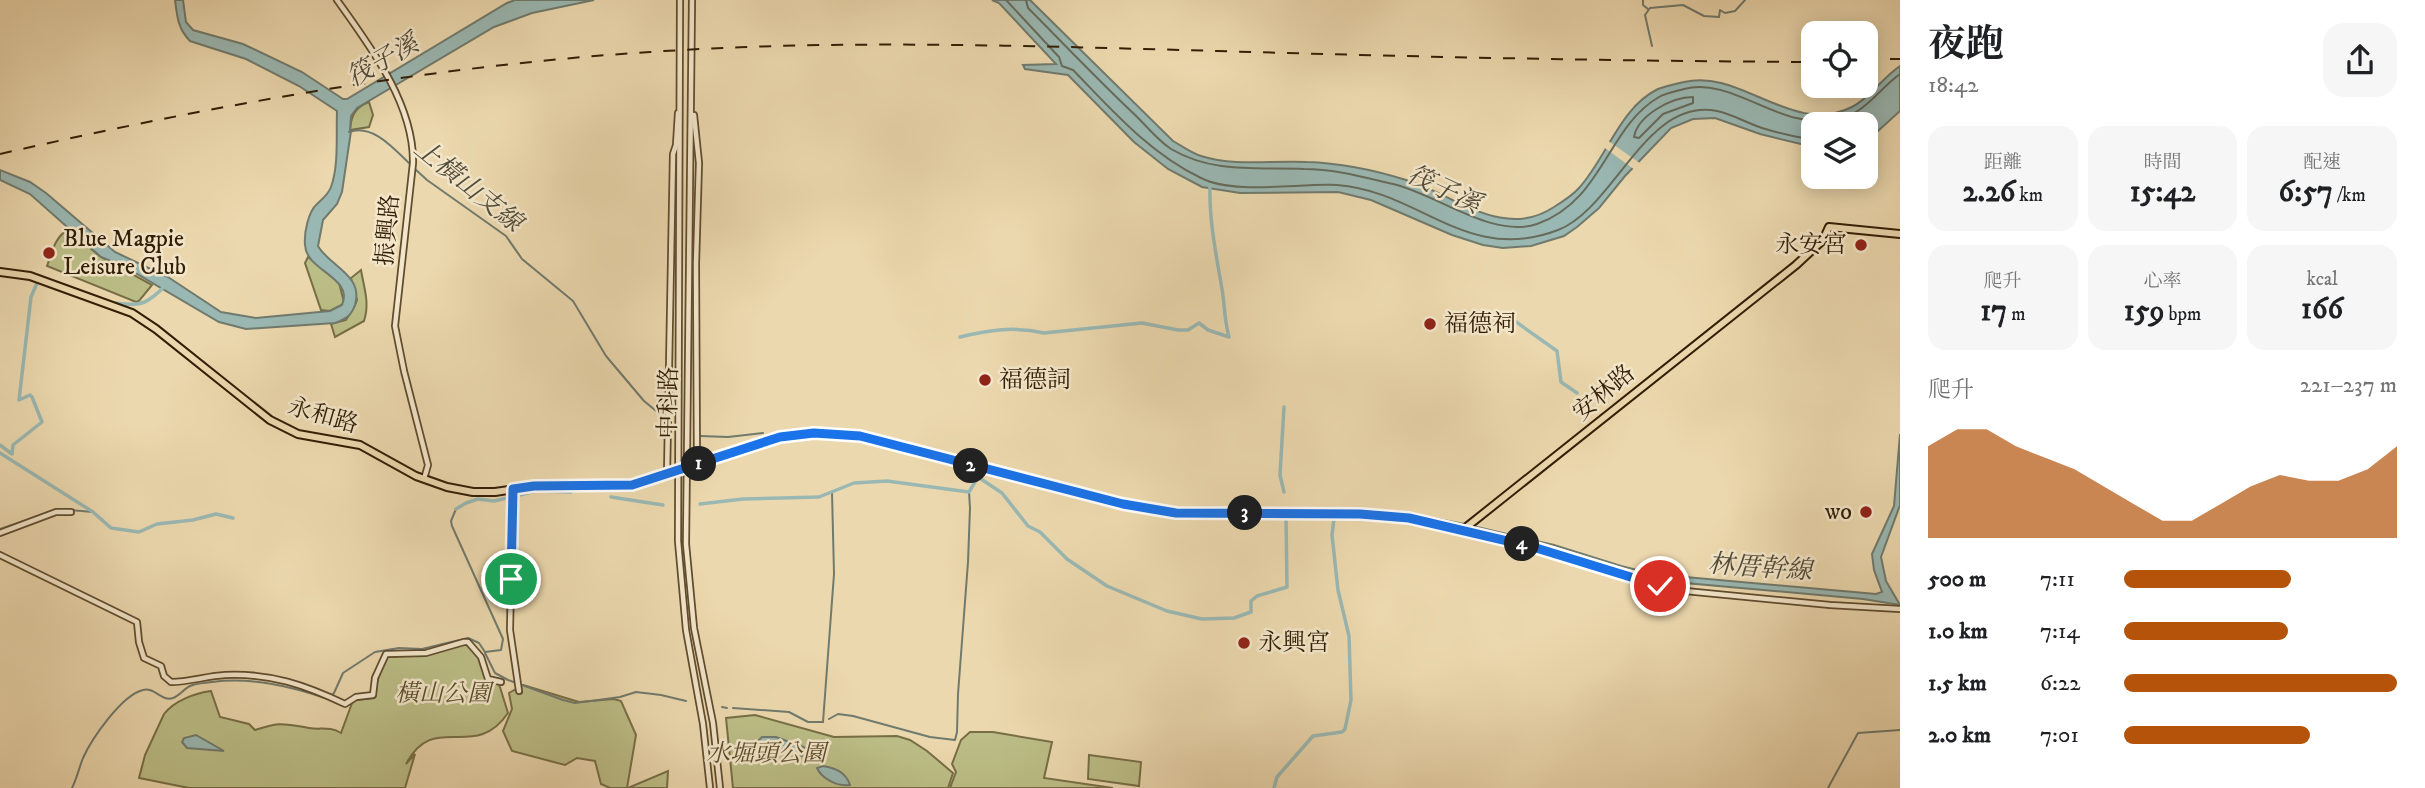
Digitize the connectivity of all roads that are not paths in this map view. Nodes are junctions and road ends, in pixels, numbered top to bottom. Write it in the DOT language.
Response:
graph roads {
  1 [pos="337,0"];
  2 [pos="680,0"];
  3 [pos="692,0"];
  4 [pos="692,100"];
  5 [pos="679,102"];
  6 [pos="1900,234"];
  7 [pos="0,272"];
  8 [pos="697,465"];
  9 [pos="682,470"];
  10 [pos="667,475"];
  11 [pos="424,479"];
  12 [pos="513,489"];
  13 [pos="71,512"];
  14 [pos="1468,527"];
  15 [pos="0,533"];
  16 [pos="0,555"];
  17 [pos="1897,609"];
  18 [pos="500,682"];
  19 [pos="518,686"];
  20 [pos="710,788"];
  21 [pos="720,788"];
  1 -- 11 [label="street, 振興路"];
  2 -- 5 [label="street"];
  3 -- 4 [label="street"];
  4 -- 8 [label="street, 中科路"];
  4 -- 9 [label="street, 中科路"];
  5 -- 9 [label="street, 中科路"];
  5 -- 10 [label="street, 中科路"];
  6 -- 14 [label="main road, 安林路"];
  7 -- 11 [label="main road, 永和路"];
  8 -- 9 [label="main road, 永和路"];
  8 -- 14 [label="main road, 永和路"];
  9 -- 10 [label="main road, 永和路"];
  9 -- 20 [label="street, 中科路"];
  9 -- 21 [label="street, 中科路"];
  10 -- 12 [label="main road, 永和路"];
  11 -- 12 [label="main road, 永和路"];
  12 -- 19 [label="street"];
  13 -- 15 [label="street"];
  14 -- 17 [label="street"];
  16 -- 18 [label="street"];
}
